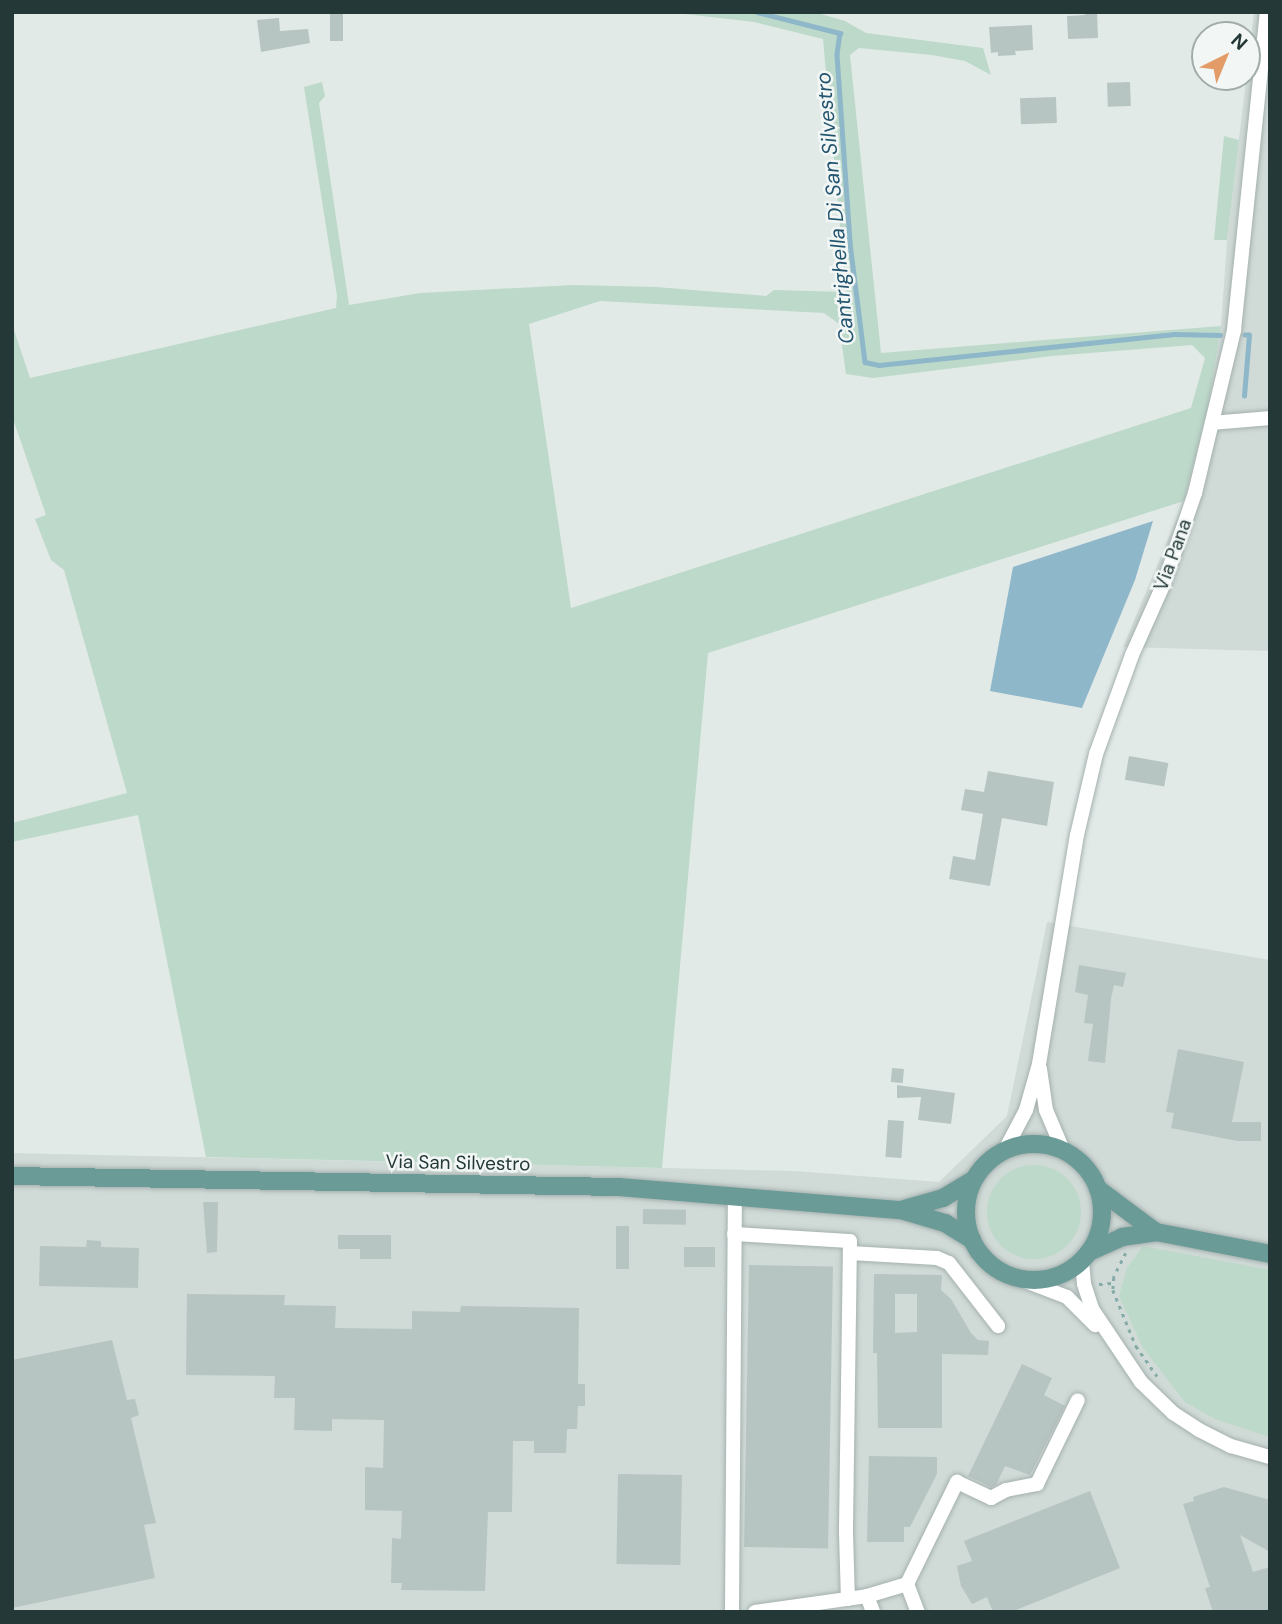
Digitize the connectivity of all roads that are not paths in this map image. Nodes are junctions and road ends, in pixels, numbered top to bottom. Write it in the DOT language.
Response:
graph roads {
  1 [pos="1266,12"];
  2 [pos="1267,31"];
  3 [pos="1270,418"];
  4 [pos="1212,423"];
  5 [pos="1039,1065"];
  6 [pos="1005,1150"];
  7 [pos="1062,1150"];
  8 [pos="12,1176"];
  9 [pos="973,1180"];
  10 [pos="1098,1189"];
  11 [pos="735,1195"];
  12 [pos="901,1210"];
  13 [pos="1148,1233"];
  14 [pos="734,1234"];
  15 [pos="972,1240"];
  16 [pos="850,1253"];
  17 [pos="1270,1254"];
  18 [pos="1086,1257"];
  19 [pos="1012,1276"];
  20 [pos="998,1326"];
  21 [pos="1114,1344"];
  22 [pos="1078,1400"];
  23 [pos="1270,1457"];
  24 [pos="907,1584"];
  25 [pos="867,1596"];
  26 [pos="848,1599"];
  27 [pos="732,1612"];
  28 [pos="755,1612"];
  29 [pos="873,1612"];
  30 [pos="918,1612"];
  1 -- 2 [label="street, Via Pana"];
  2 -- 4 [label="street, Via Pana"];
  3 -- 4 [label="street"];
  4 -- 5 [label="street, Via Pana"];
  5 -- 6 [label="street, Via Pana"];
  5 -- 7 [label="street, Via Pana"];
  6 -- 7 [label="main road"];
  6 -- 9 [label="main road"];
  7 -- 10 [label="main road"];
  8 -- 11 [label="main road, Via San Silvestro"];
  9 -- 12 [label="main road, Via San Silvestro"];
  9 -- 15 [label="main road"];
  10 -- 13 [label="main road"];
  10 -- 18 [label="main road"];
  11 -- 12 [label="main road, Via San Silvestro"];
  11 -- 14 [label="street"];
  12 -- 15 [label="main road, Via San Silvestro"];
  13 -- 17 [label="main road"];
  13 -- 18 [label="main road"];
  14 -- 16 [label="street"];
  14 -- 27 [label="street"];
  15 -- 19 [label="main road"];
  16 -- 20 [label="street"];
  16 -- 26 [label="street"];
  18 -- 19 [label="main road"];
  18 -- 21 [label="street"];
  19 -- 21 [label="street"];
  21 -- 23 [label="street"];
  22 -- 24 [label="street"];
  24 -- 25 [label="street"];
  24 -- 30 [label="street"];
  25 -- 26 [label="street"];
  25 -- 29 [label="street"];
  26 -- 28 [label="street"];
}
